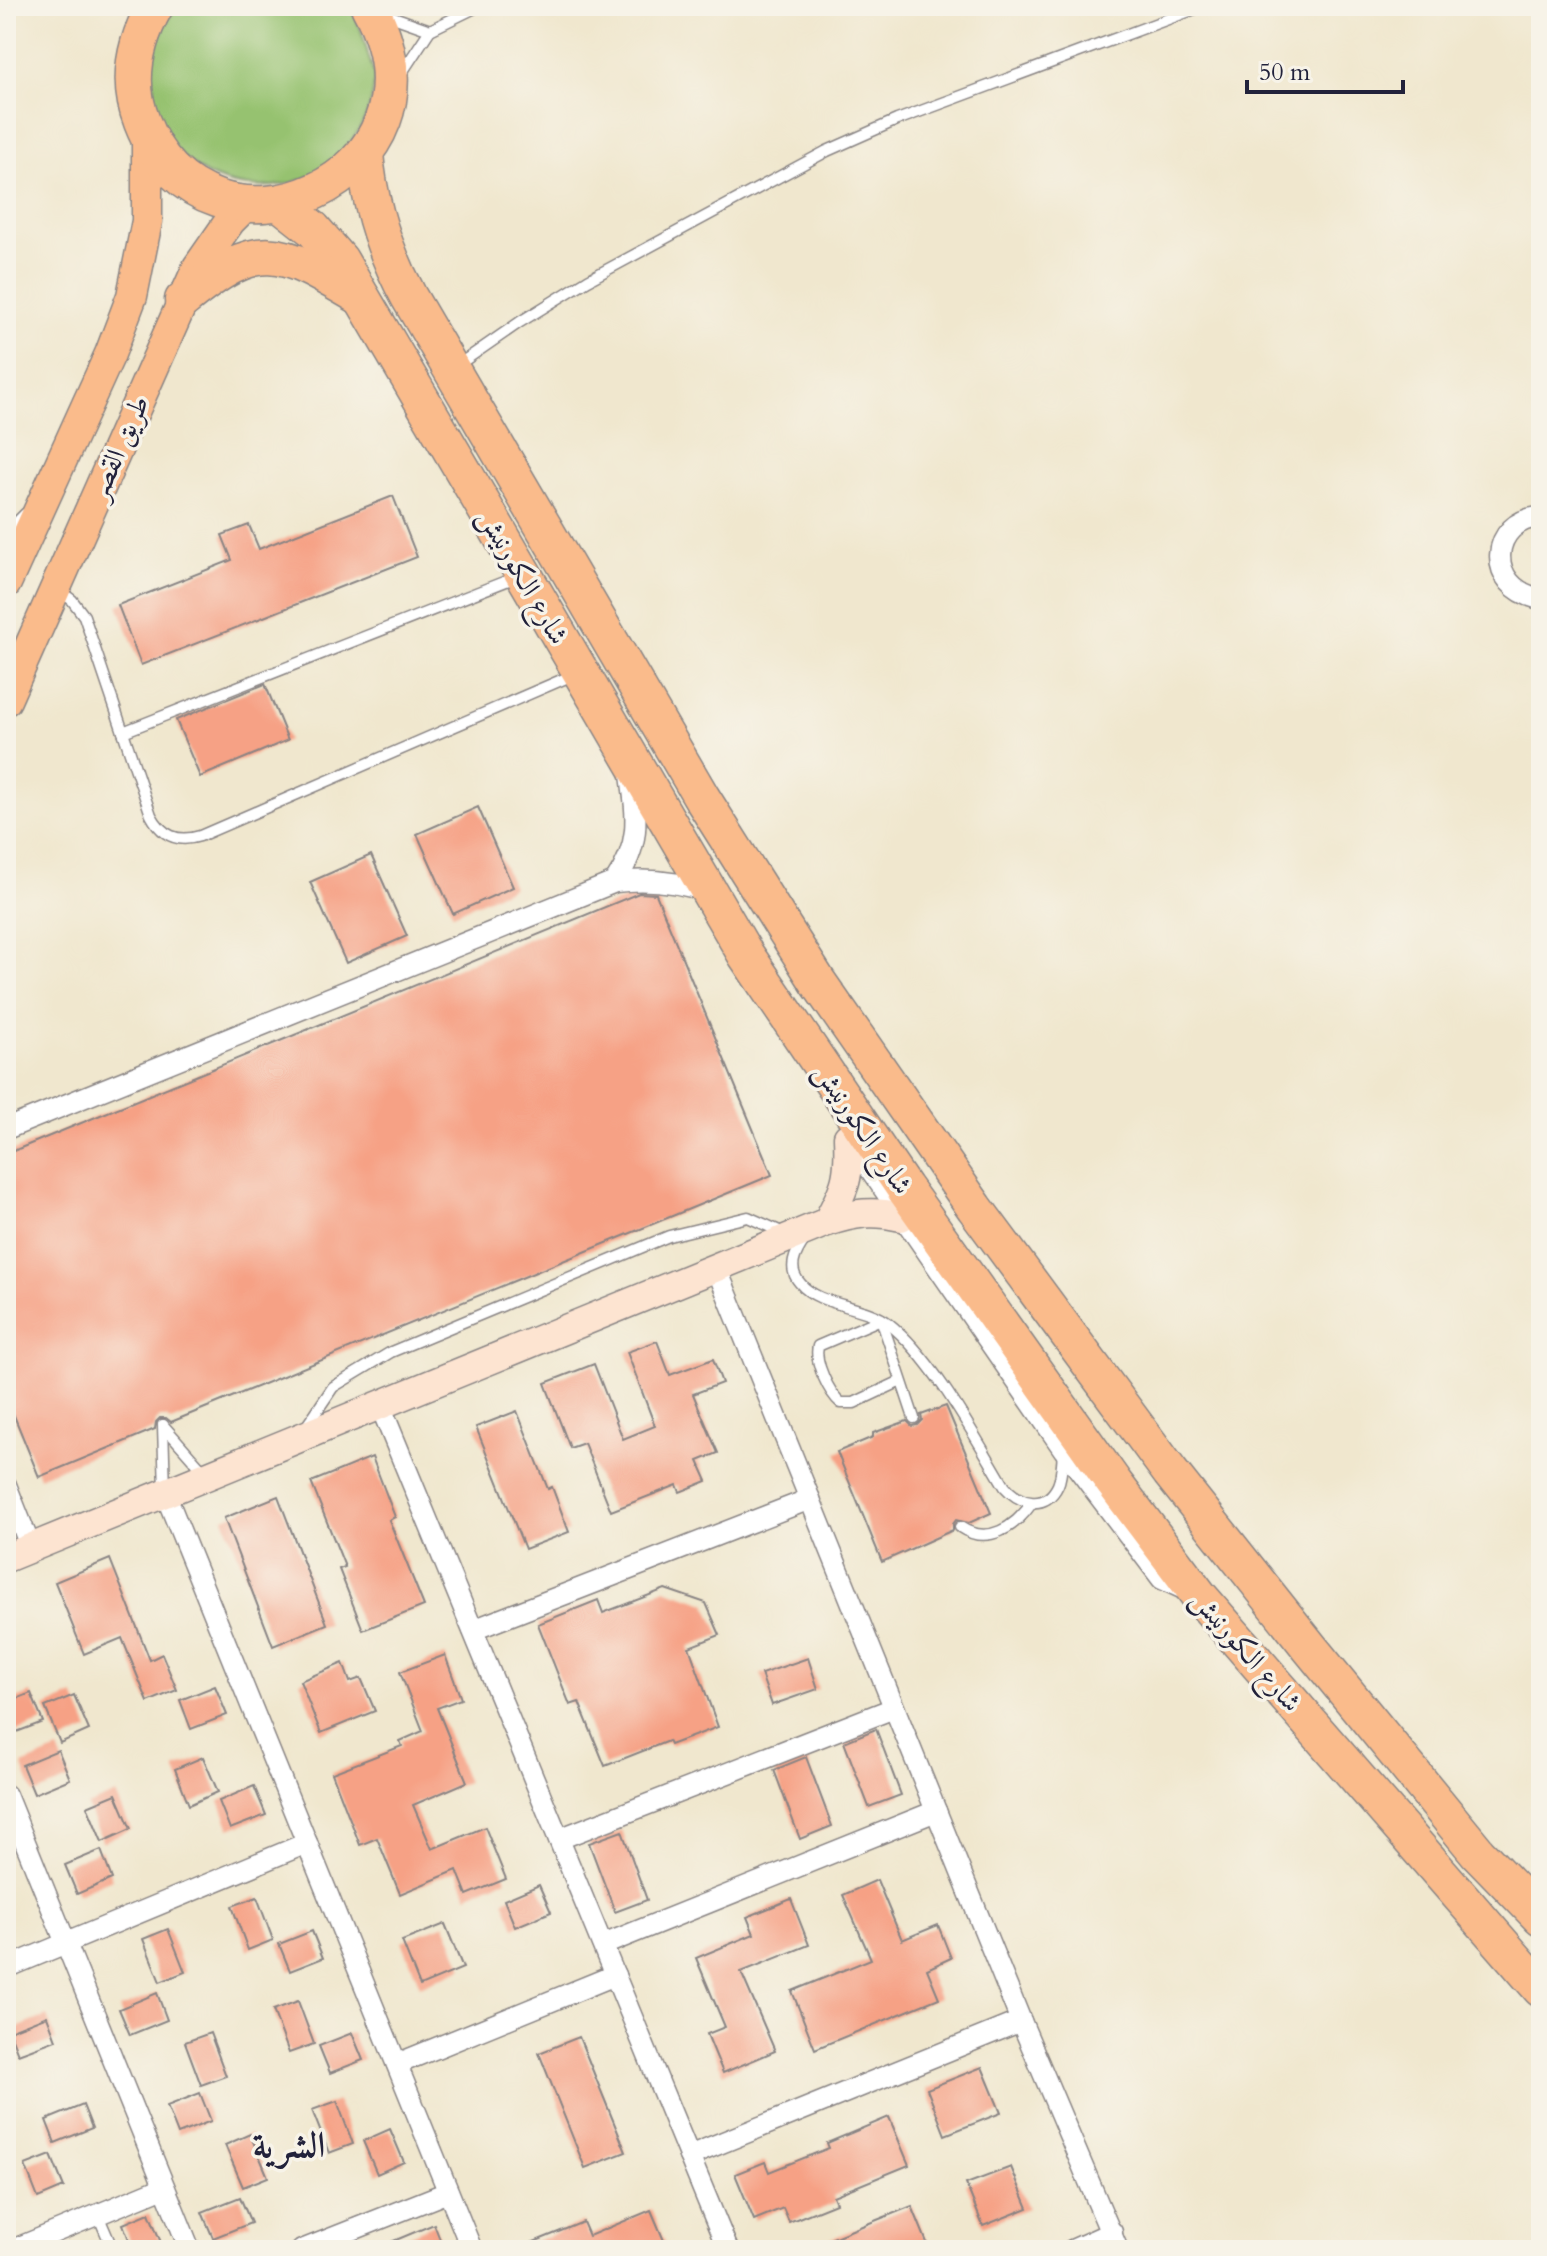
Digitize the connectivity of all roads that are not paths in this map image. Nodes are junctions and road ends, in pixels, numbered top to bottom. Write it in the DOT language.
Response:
graph roads {
  1 [pos="369,6"];
  2 [pos="479,6"];
  3 [pos="1203,6"];
  4 [pos="149,12"];
  5 [pos="430,30"];
  6 [pos="389,97"];
  7 [pos="147,134"];
  8 [pos="365,153"];
  9 [pos="264,204"];
  10 [pos="362,298"];
  11 [pos="183,300"];
  12 [pos="450,371"];
  13 [pos="40,505"];
  14 [pos="1541,517"];
  15 [pos="6,540"];
  16 [pos="523,574"];
  17 [pos="6,583"];
  18 [pos="55,588"];
  19 [pos="1541,599"];
  20 [pos="580,672"];
  21 [pos="6,700"];
  22 [pos="123,732"];
  23 [pos="628,754"];
  24 [pos="615,882"];
  25 [pos="709,892"];
  26 [pos="746,955"];
  27 [pos="6,1129"];
  28 [pos="848,1137"];
  29 [pos="901,1217"];
  30 [pos="827,1222"];
  31 [pos="791,1236"];
  32 [pos="716,1267"];
  33 [pos="881,1319"];
  34 [pos="901,1381"];
  35 [pos="380,1405"];
  36 [pos="914,1418"];
  37 [pos="299,1438"];
  38 [pos="1064,1450"];
  39 [pos="208,1475"];
  40 [pos="6,1485"];
  41 [pos="165,1493"];
  42 [pos="810,1499"];
  43 [pos="1032,1503"];
  44 [pos="960,1527"];
  45 [pos="18,1553"];
  46 [pos="1200,1597"];
  47 [pos="473,1630"];
  48 [pos="894,1708"];
  49 [pos="6,1795"];
  50 [pos="936,1811"];
  51 [pos="559,1839"];
  52 [pos="307,1843"];
  53 [pos="1541,1918"];
  54 [pos="66,1944"];
  55 [pos="603,1945"];
  56 [pos="6,1968"];
  57 [pos="615,1975"];
  58 [pos="1541,1989"];
  59 [pos="1021,2021"];
  60 [pos="397,2064"];
  61 [pos="689,2156"];
  62 [pos="164,2187"];
  63 [pos="448,2192"];
  64 [pos="98,2215"];
  65 [pos="1115,2241"];
  66 [pos="12,2250"];
  67 [pos="113,2250"];
  68 [pos="190,2250"];
  69 [pos="302,2250"];
  70 [pos="472,2250"];
  71 [pos="728,2250"];
  72 [pos="1072,2250"];
  1 -- 5 [label="lane"];
  1 -- 6 [label="highway"];
  2 -- 5 [label="lane"];
  3 -- 12 [label="lane"];
  4 -- 7 [label="highway"];
  5 -- 6 [label="lane"];
  6 -- 8 [label="highway"];
  7 -- 9 [label="highway"];
  7 -- 13 [label="main road, طريق القصر"];
  8 -- 9 [label="highway"];
  8 -- 12 [label="highway, شارع الكورنيش"];
  9 -- 10 [label="highway, شارع الكورنيش"];
  9 -- 11 [label="main road, طريق القصر"];
  10 -- 11 [label="highway"];
  10 -- 16 [label="highway, شارع الكورنيش"];
  11 -- 18 [label="main road, طريق القصر"];
  12 -- 53 [label="highway, شارع الكورنيش"];
  13 -- 15 [label="street"];
  13 -- 17 [label="main road, طريق القصر"];
  14 -- 19 [label="street"];
  16 -- 20 [label="highway, شارع الكورنيش"];
  16 -- 22 [label="lane"];
  18 -- 21 [label="main road, طريق القصر"];
  18 -- 22 [label="lane"];
  20 -- 22 [label="lane"];
  20 -- 23 [label="highway, شارع الكورنيش"];
  23 -- 24 [label="street"];
  23 -- 25 [label="highway, شارع الكورنيش"];
  24 -- 25 [label="street"];
  24 -- 27 [label="street"];
  25 -- 26 [label="highway, شارع الكورنيش"];
  26 -- 28 [label="street"];
  26 -- 46 [label="highway, شارع الكورنيش"];
  28 -- 29 [label="street"];
  28 -- 30 [label="street"];
  29 -- 30 [label="street"];
  29 -- 38 [label="street"];
  30 -- 31 [label="street"];
  30 -- 33 [label="lane"];
  31 -- 32 [label="street"];
  31 -- 37 [label="lane"];
  32 -- 35 [label="street"];
  32 -- 42 [label="street"];
  33 -- 34 [label="lane"];
  33 -- 34 [label="lane"];
  33 -- 43 [label="lane"];
  34 -- 36 [label="lane"];
  35 -- 37 [label="street"];
  35 -- 47 [label="street"];
  37 -- 39 [label="street"];
  38 -- 43 [label="lane"];
  38 -- 46 [label="street"];
  39 -- 41 [label="street"];
  39 -- 41 [label="lane"];
  40 -- 45 [label="street"];
  41 -- 45 [label="street"];
  41 -- 52 [label="street"];
  42 -- 47 [label="street"];
  42 -- 48 [label="street"];
  43 -- 44 [label="lane"];
  46 -- 58 [label="highway, شارع الكورنيش"];
  47 -- 51 [label="street"];
  48 -- 50 [label="street"];
  48 -- 51 [label="street"];
  49 -- 54 [label="street"];
  50 -- 55 [label="street"];
  50 -- 59 [label="street"];
  51 -- 55 [label="street"];
  52 -- 54 [label="street"];
  52 -- 60 [label="street"];
  54 -- 56 [label="street"];
  54 -- 62 [label="street"];
  55 -- 57 [label="street"];
  57 -- 60 [label="street"];
  57 -- 61 [label="street"];
  59 -- 61 [label="street"];
  59 -- 65 [label="street"];
  60 -- 63 [label="street"];
  61 -- 71 [label="street"];
  62 -- 64 [label="street"];
  62 -- 68 [label="street"];
  63 -- 69 [label="street"];
  63 -- 70 [label="street"];
  64 -- 66 [label="street"];
  64 -- 67 [label="lane"];
  65 -- 72 [label="street"];
}
